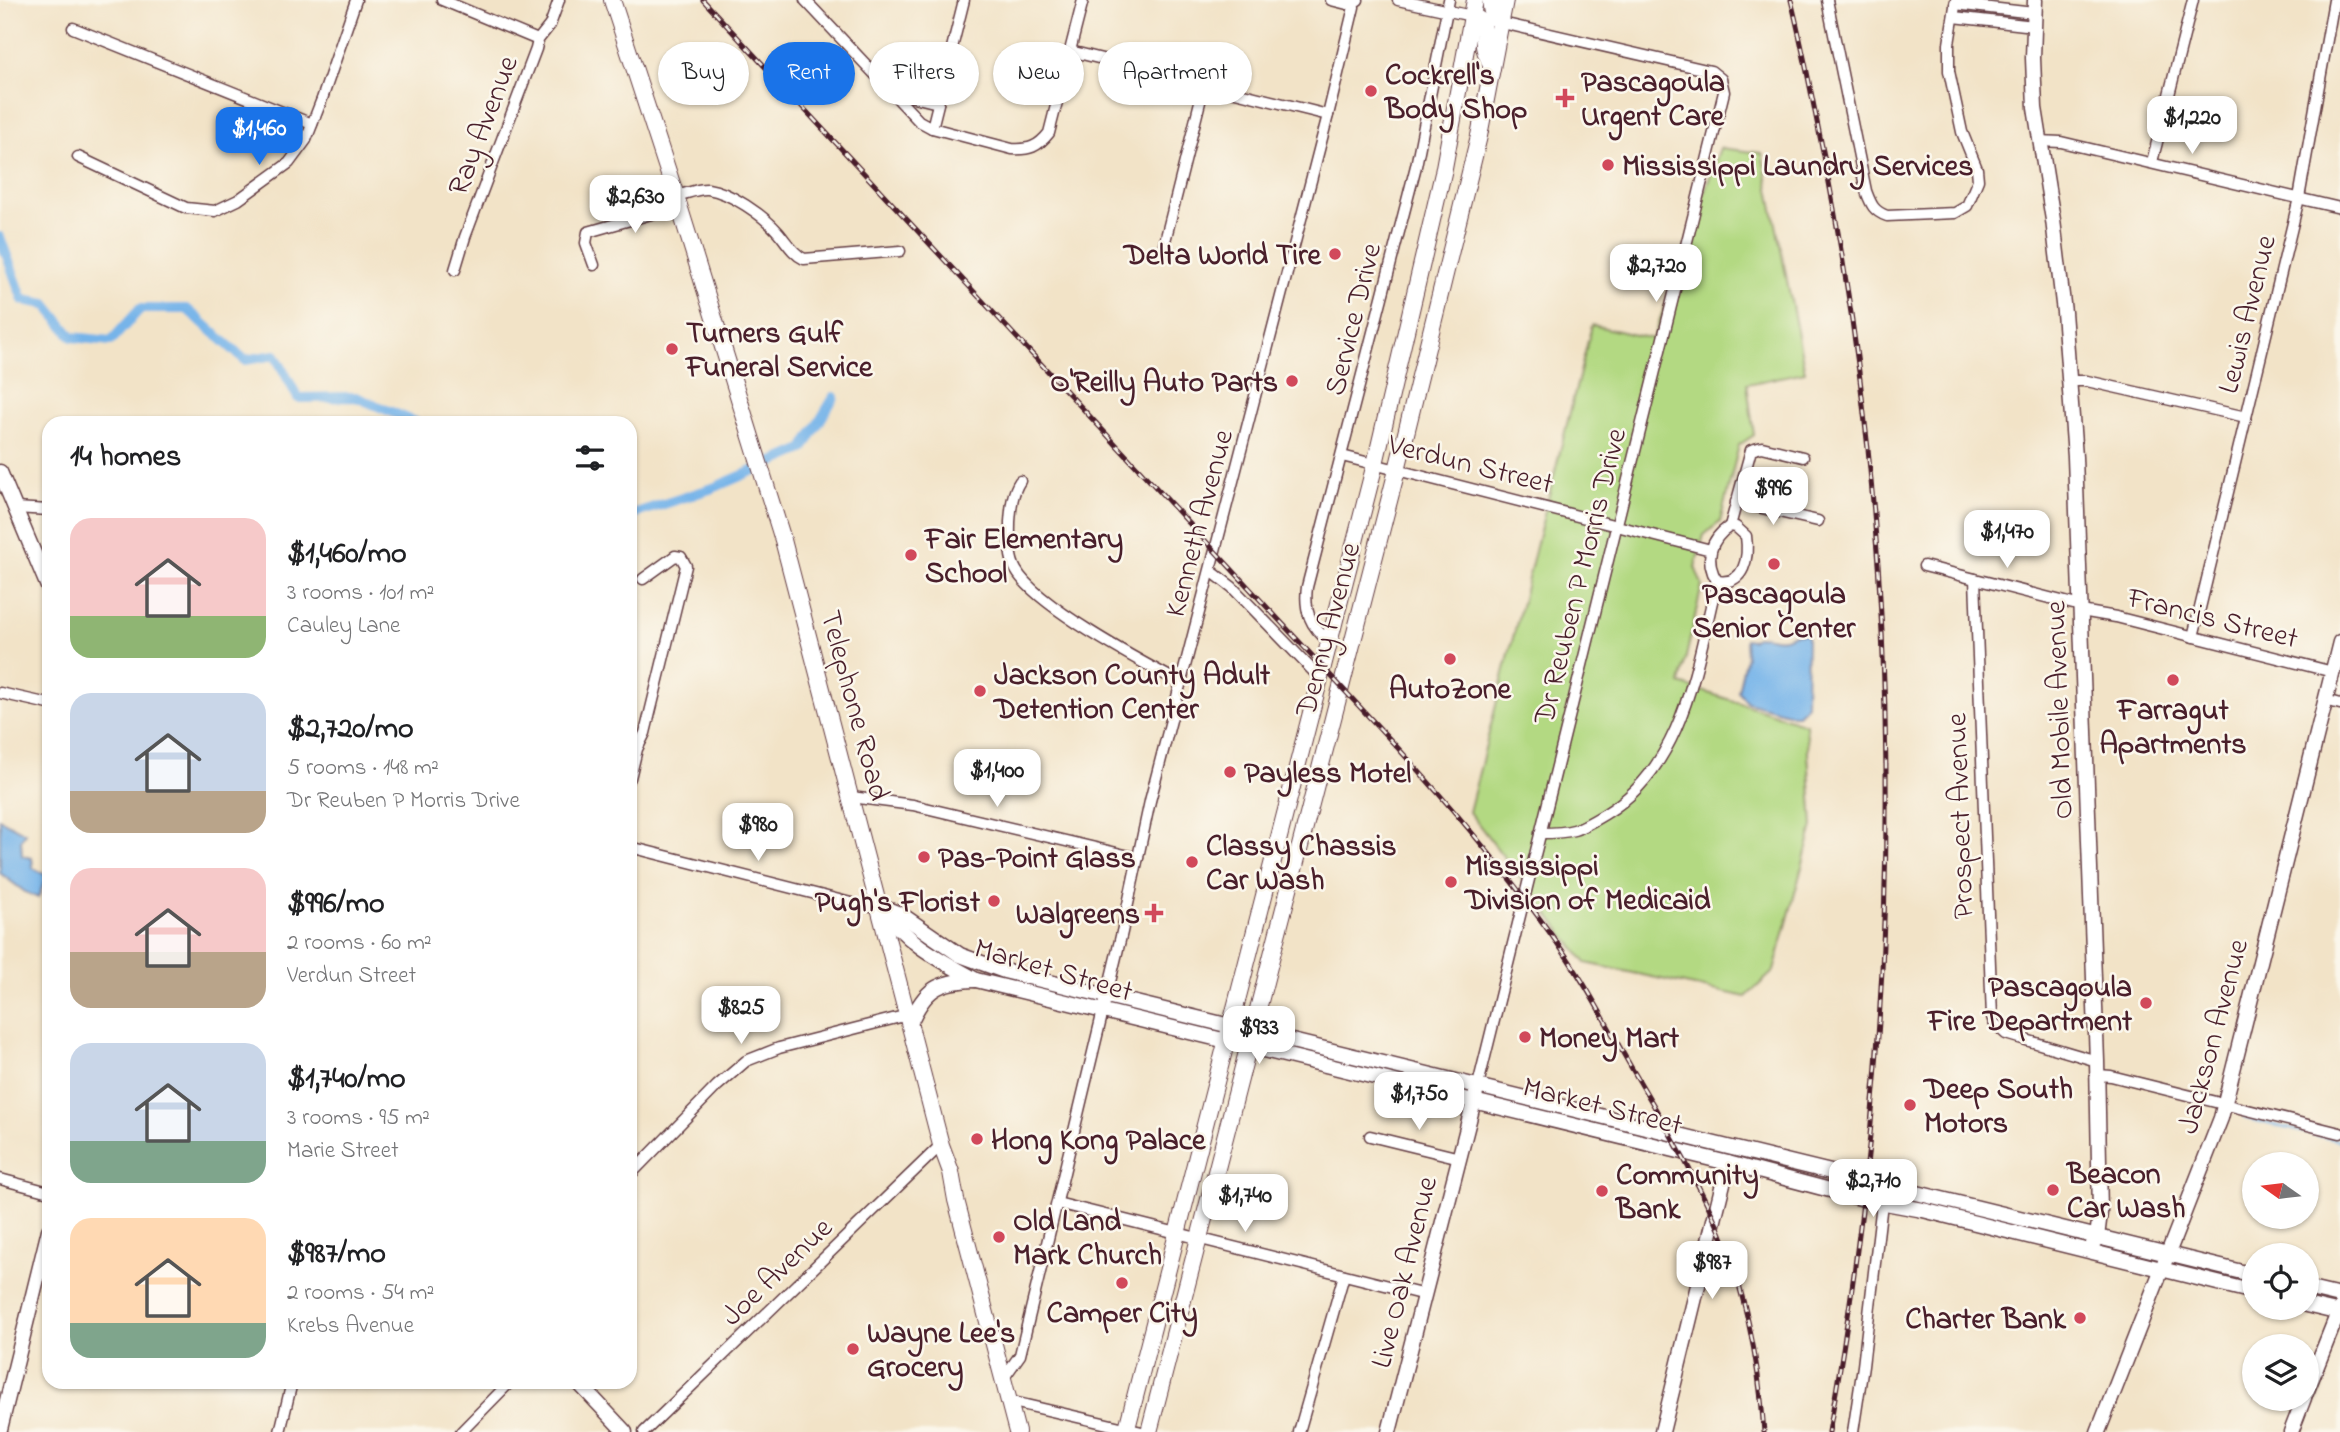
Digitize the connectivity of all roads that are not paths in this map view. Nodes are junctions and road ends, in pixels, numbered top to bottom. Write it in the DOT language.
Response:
graph roads {
  1 [pos="356,0"];
  2 [pos="442,0"];
  3 [pos="559,0"];
  4 [pos="612,0"];
  5 [pos="805,0"];
  6 [pos="964,0"];
  7 [pos="1083,0"];
  8 [pos="1331,0"];
  9 [pos="1398,0"];
  10 [pos="1491,0"];
  11 [pos="1505,0"];
  12 [pos="1827,0"];
  13 [pos="2193,0"];
  14 [pos="2334,0"];
  15 [pos="1355,1"];
  16 [pos="1956,2"];
  17 [pos="1448,6"];
  18 [pos="1474,8"];
  19 [pos="2034,13"];
  20 [pos="1954,17"];
  21 [pos="1502,23"];
  22 [pos="73,28"];
  23 [pos="538,40"];
  24 [pos="953,42"];
  25 [pos="1072,42"];
  26 [pos="869,68"];
  27 [pos="1493,70"];
  28 [pos="1252,97"];
  29 [pos="904,105"];
  30 [pos="938,105"];
  31 [pos="1056,105"];
  32 [pos="1199,105"];
  33 [pos="1328,115"];
  34 [pos="312,124"];
  35 [pos="932,128"];
  36 [pos="2039,141"];
  37 [pos="78,157"];
  38 [pos="2152,162"];
  39 [pos="2299,198"];
  40 [pos="678,201"];
  41 [pos="2340,208"];
  42 [pos="900,251"];
  43 [pos="1162,253"];
  44 [pos="594,265"];
  45 [pos="455,270"];
  46 [pos="2070,381"];
  47 [pos="2246,417"];
  48 [pos="1342,456"];
  49 [pos="1803,457"];
  50 [pos="1375,464"];
  51 [pos="1397,470"];
  52 [pos="0,471"];
  53 [pos="1020,481"];
  54 [pos="1737,502"];
  55 [pos="15,508"];
  56 [pos="42,510"];
  57 [pos="1818,521"];
  58 [pos="1617,525"];
  59 [pos="1730,526"];
  60 [pos="1711,550"];
  61 [pos="1924,566"];
  62 [pos="1211,571"];
  63 [pos="42,572"];
  64 [pos="643,579"];
  65 [pos="1975,579"];
  66 [pos="1717,581"];
  67 [pos="2081,609"];
  68 [pos="2193,637"];
  69 [pos="1329,641"];
  70 [pos="2340,642"];
  71 [pos="2333,672"];
  72 [pos="1319,677"];
  73 [pos="1181,683"];
  74 [pos="0,693"];
  75 [pos="42,702"];
  76 [pos="2333,702"];
  77 [pos="637,742"];
  78 [pos="851,797"];
  79 [pos="1541,833"];
  80 [pos="637,849"];
  81 [pos="1138,858"];
  82 [pos="881,906"];
  83 [pos="976,980"];
  84 [pos="1104,1004"];
  85 [pos="909,1019"];
  86 [pos="1227,1033"];
  87 [pos="1249,1038"];
  88 [pos="2097,1068"];
  89 [pos="1478,1085"];
  90 [pos="1474,1100"];
  91 [pos="2225,1103"];
  92 [pos="2340,1133"];
  93 [pos="1370,1136"];
  94 [pos="941,1145"];
  95 [pos="1460,1158"];
  96 [pos="1728,1163"];
  97 [pos="637,1168"];
  98 [pos="0,1179"];
  99 [pos="42,1190"];
  100 [pos="1057,1203"];
  101 [pos="1882,1203"];
  102 [pos="1177,1233"];
  103 [pos="2097,1237"];
  104 [pos="1198,1238"];
  105 [pos="2089,1251"];
  106 [pos="2168,1254"];
  107 [pos="42,1258"];
  108 [pos="2162,1269"];
  109 [pos="2242,1272"];
  110 [pos="1344,1275"];
  111 [pos="2242,1289"];
  112 [pos="2319,1291"];
  113 [pos="1424,1295"];
  114 [pos="2340,1296"];
  115 [pos="2319,1307"];
  116 [pos="2340,1311"];
  117 [pos="2319,1362"];
  118 [pos="1003,1379"];
  119 [pos="290,1389"];
  120 [pos="503,1389"];
  121 [pos="585,1389"];
  122 [pos="1009,1401"];
  123 [pos="2299,1411"];
  124 [pos="0,1429"];
  125 [pos="1132,1431"];
  126 [pos="280,1432"];
  127 [pos="461,1432"];
  128 [pos="625,1432"];
  129 [pos="644,1432"];
  130 [pos="1017,1432"];
  131 [pos="1149,1432"];
  132 [pos="1300,1432"];
  133 [pos="1389,1432"];
  134 [pos="1662,1432"];
  135 [pos="1853,1432"];
  136 [pos="2098,1432"];
  137 [pos="2291,1432"];
  1 -- 34 [label="street"];
  2 -- 23 [label="street"];
  3 -- 23 [label="street, Ray Avenue"];
  4 -- 40 [label="main road, Telephone Road"];
  5 -- 26 [label="street"];
  6 -- 24 [label="street"];
  7 -- 25 [label="street"];
  8 -- 15 [label="street"];
  9 -- 17 [label="street"];
  10 -- 21 [label="main road"];
  11 -- 21 [label="main road, Denny Avenue"];
  12 -- 20 [label="street"];
  13 -- 38 [label="street"];
  14 -- 39 [label="street, Lewis Avenue"];
  15 -- 33 [label="street, Kenneth Avenue"];
  16 -- 19 [label="street"];
  16 -- 20 [label="street"];
  17 -- 18 [label="street"];
  17 -- 48 [label="street, Service Drive"];
  18 -- 27 [label="main road"];
  18 -- 50 [label="main road, Denny Avenue"];
  19 -- 20 [label="street"];
  19 -- 36 [label="main road, Old Mobile Avenue"];
  21 -- 27 [label="main road, Denny Avenue"];
  21 -- 58 [label="street, Dr Reuben P Morris Drive"];
  22 -- 34 [label="street"];
  23 -- 45 [label="street, Ray Avenue"];
  27 -- 51 [label="main road, Denny Avenue"];
  28 -- 33 [label="street"];
  29 -- 35 [label="street"];
  30 -- 35 [label="street"];
  31 -- 35 [label="street"];
  32 -- 43 [label="street"];
  33 -- 62 [label="street, Kenneth Avenue"];
  34 -- 37 [label="street"];
  36 -- 38 [label="street"];
  36 -- 46 [label="main road, Old Mobile Avenue"];
  38 -- 39 [label="street"];
  39 -- 41 [label="street"];
  39 -- 47 [label="street, Lewis Avenue"];
  40 -- 42 [label="street"];
  40 -- 44 [label="street"];
  40 -- 78 [label="main road, Telephone Road"];
  46 -- 47 [label="street"];
  46 -- 67 [label="main road, Old Mobile Avenue"];
  47 -- 68 [label="street, Lewis Avenue"];
  48 -- 50 [label="street, Verdun Street"];
  48 -- 69 [label="street, Service Drive"];
  49 -- 54 [label="street"];
  50 -- 51 [label="street, Verdun Street"];
  50 -- 69 [label="main road, Denny Avenue"];
  51 -- 58 [label="street, Verdun Street"];
  51 -- 87 [label="main road, Denny Avenue"];
  52 -- 55 [label="main road"];
  53 -- 73 [label="street"];
  54 -- 57 [label="street"];
  54 -- 59 [label="street"];
  55 -- 56 [label="street"];
  55 -- 63 [label="main road"];
  58 -- 60 [label="street, Verdun Street"];
  58 -- 79 [label="street, Dr Reuben P Morris Drive"];
  59 -- 60 [label="street"];
  59 -- 66 [label="street"];
  60 -- 66 [label="street"];
  61 -- 65 [label="street, Francis Street"];
  62 -- 72 [label="street"];
  62 -- 73 [label="street, Kenneth Avenue"];
  64 -- 77 [label="street"];
  65 -- 67 [label="street, Francis Street"];
  65 -- 88 [label="street, Prospect Avenue"];
  66 -- 79 [label="street"];
  67 -- 68 [label="street, Francis Street"];
  67 -- 88 [label="main road, Old Mobile Avenue"];
  68 -- 71 [label="street, Francis Street"];
  69 -- 72 [label="main road, Denny Avenue"];
  70 -- 71 [label="main road, Jackson Avenue"];
  71 -- 76 [label="main road, Jackson Avenue"];
  72 -- 86 [label="main road, Denny Avenue"];
  73 -- 81 [label="street, Kenneth Avenue"];
  74 -- 75 [label="street"];
  76 -- 91 [label="main road, Jackson Avenue"];
  78 -- 81 [label="street"];
  78 -- 82 [label="main road, Telephone Road"];
  79 -- 89 [label="street, Dr Reuben P Morris Drive"];
  80 -- 82 [label="street, Market Street"];
  81 -- 84 [label="street, Kenneth Avenue"];
  82 -- 83 [label="main road, Market Street"];
  82 -- 84 [label="main road, Market Street"];
  82 -- 85 [label="main road, Telephone Road"];
  83 -- 84 [label="main road, Market Street"];
  83 -- 85 [label="main road"];
  84 -- 86 [label="main road, Market Street"];
  84 -- 100 [label="street, Kenneth Avenue"];
  85 -- 94 [label="main road, Telephone Road"];
  85 -- 97 [label="street"];
  86 -- 87 [label="main road, Market Street"];
  86 -- 102 [label="main road, Denny Avenue"];
  87 -- 89 [label="main road, Market Street"];
  87 -- 90 [label="main road, Market Street"];
  87 -- 104 [label="main road, Denny Avenue"];
  88 -- 91 [label="street"];
  88 -- 103 [label="main road, Old Mobile Avenue"];
  89 -- 90 [label="main road, Live Oak Avenue"];
  89 -- 103 [label="main road, Market Street"];
  90 -- 95 [label="main road, Live Oak Avenue"];
  90 -- 96 [label="main road, Market Street"];
  91 -- 92 [label="street"];
  91 -- 106 [label="main road, Jackson Avenue"];
  93 -- 95 [label="street"];
  94 -- 118 [label="main road, Telephone Road"];
  94 -- 129 [label="street, Joe Avenue"];
  95 -- 113 [label="main road, Live Oak Avenue"];
  96 -- 101 [label="main road, Market Street"];
  96 -- 134 [label="main road"];
  98 -- 99 [label="street"];
  100 -- 102 [label="street"];
  100 -- 118 [label="street, Kenneth Avenue"];
  101 -- 105 [label="main road, Market Street"];
  101 -- 135 [label="street"];
  102 -- 104 [label="street"];
  102 -- 125 [label="main road, Denny Avenue"];
  103 -- 105 [label="main road, Old Mobile Avenue"];
  103 -- 106 [label="main road, Market Street"];
  104 -- 110 [label="street"];
  104 -- 131 [label="main road, Denny Avenue"];
  105 -- 108 [label="main road, Market Street"];
  106 -- 108 [label="main road, Jackson Avenue"];
  106 -- 109 [label="main road, Market Street"];
  107 -- 124 [label="main road"];
  108 -- 111 [label="main road, Market Street"];
  108 -- 136 [label="main road, Jackson Avenue"];
  110 -- 113 [label="street"];
  110 -- 132 [label="street"];
  112 -- 114 [label="main road"];
  113 -- 133 [label="main road, Live Oak Avenue"];
  115 -- 116 [label="main road"];
  116 -- 117 [label="main road"];
  118 -- 122 [label="main road, Telephone Road"];
  119 -- 126 [label="street"];
  120 -- 127 [label="street"];
  121 -- 128 [label="main road"];
  122 -- 125 [label="street"];
  122 -- 130 [label="main road, Telephone Road"];
  123 -- 137 [label="main road"];
}
